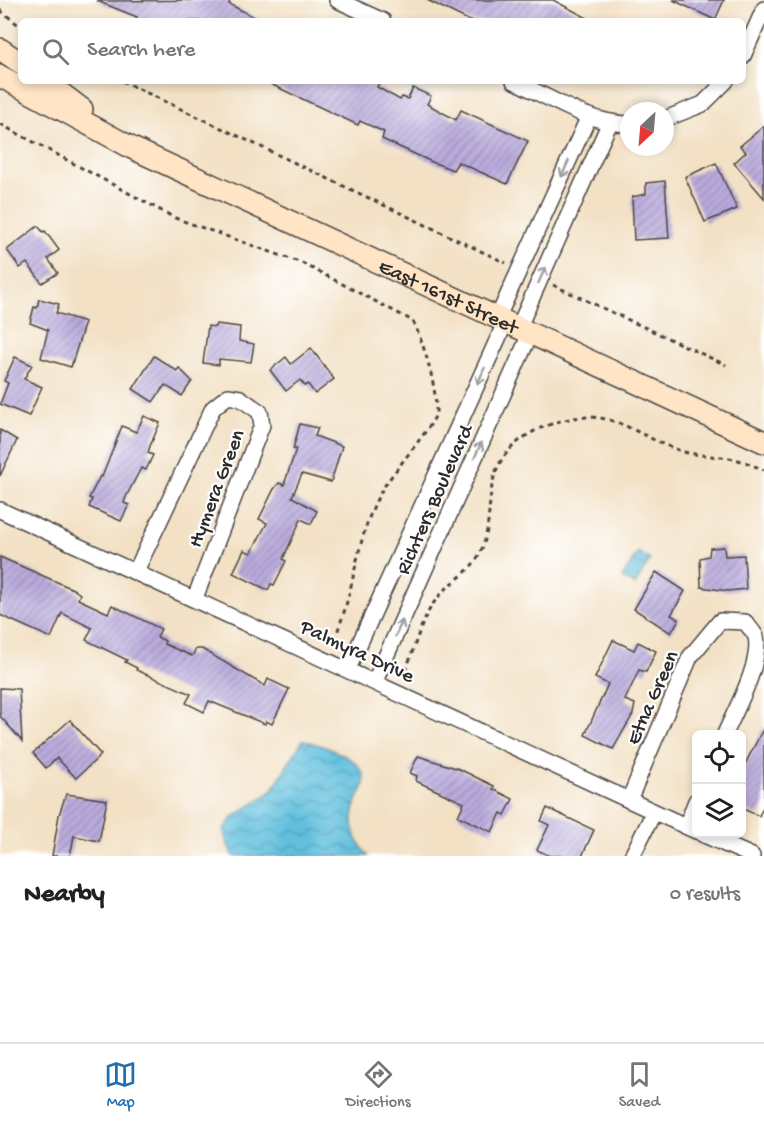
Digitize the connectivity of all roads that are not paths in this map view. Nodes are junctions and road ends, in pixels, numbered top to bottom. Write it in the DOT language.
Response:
graph roads {
  1 [pos="337,0"];
  2 [pos="764,9"];
  3 [pos="376,18"];
  4 [pos="0,49"];
  5 [pos="746,49"];
  6 [pos="18,61"];
  7 [pos="0,76"];
  8 [pos="49,84"];
  9 [pos="520,84"];
  10 [pos="723,84"];
  11 [pos="674,115"];
  12 [pos="589,116"];
  13 [pos="610,122"];
  14 [pos="620,123"];
  15 [pos="132,148"];
  16 [pos="512,326"];
  17 [pos="764,442"];
  18 [pos="0,510"];
  19 [pos="136,571"];
  20 [pos="195,598"];
  21 [pos="348,669"];
  22 [pos="375,681"];
  23 [pos="727,730"];
  24 [pos="629,800"];
  25 [pos="654,812"];
  26 [pos="691,828"];
  27 [pos="711,838"];
  28 [pos="632,856"];
  29 [pos="752,856"];
  1 -- 3 [label="street"];
  2 -- 5 [label="street"];
  4 -- 6 [label="street"];
  7 -- 15 [label="street, East 161st Street"];
  8 -- 15 [label="street, East 161st Street"];
  9 -- 12 [label="street"];
  10 -- 11 [label="street"];
  12 -- 13 [label="street"];
  12 -- 16 [label="street, one-way"];
  13 -- 14 [label="street"];
  16 -- 13 [label="street, one-way"];
  15 -- 16 [label="street, East 161st Street"];
  16 -- 17 [label="street, East 161st Street"];
  16 -- 21 [label="street, Richters Boulevard, one-way"];
  22 -- 16 [label="street, Richters Boulevard, one-way"];
  18 -- 19 [label="street, Palmyra Drive"];
  19 -- 20 [label="street, Palmyra Drive"];
  19 -- 20 [label="street, Hymera Green"];
  20 -- 21 [label="street, Palmyra Drive"];
  21 -- 22 [label="street, Palmyra Drive"];
  22 -- 24 [label="street, Palmyra Drive"];
  23 -- 24 [label="street, Etna Green"];
  24 -- 25 [label="street, Palmyra Drive"];
  25 -- 26 [label="street, Palmyra Drive"];
  25 -- 28 [label="street"];
  27 -- 29 [label="street"];
}
